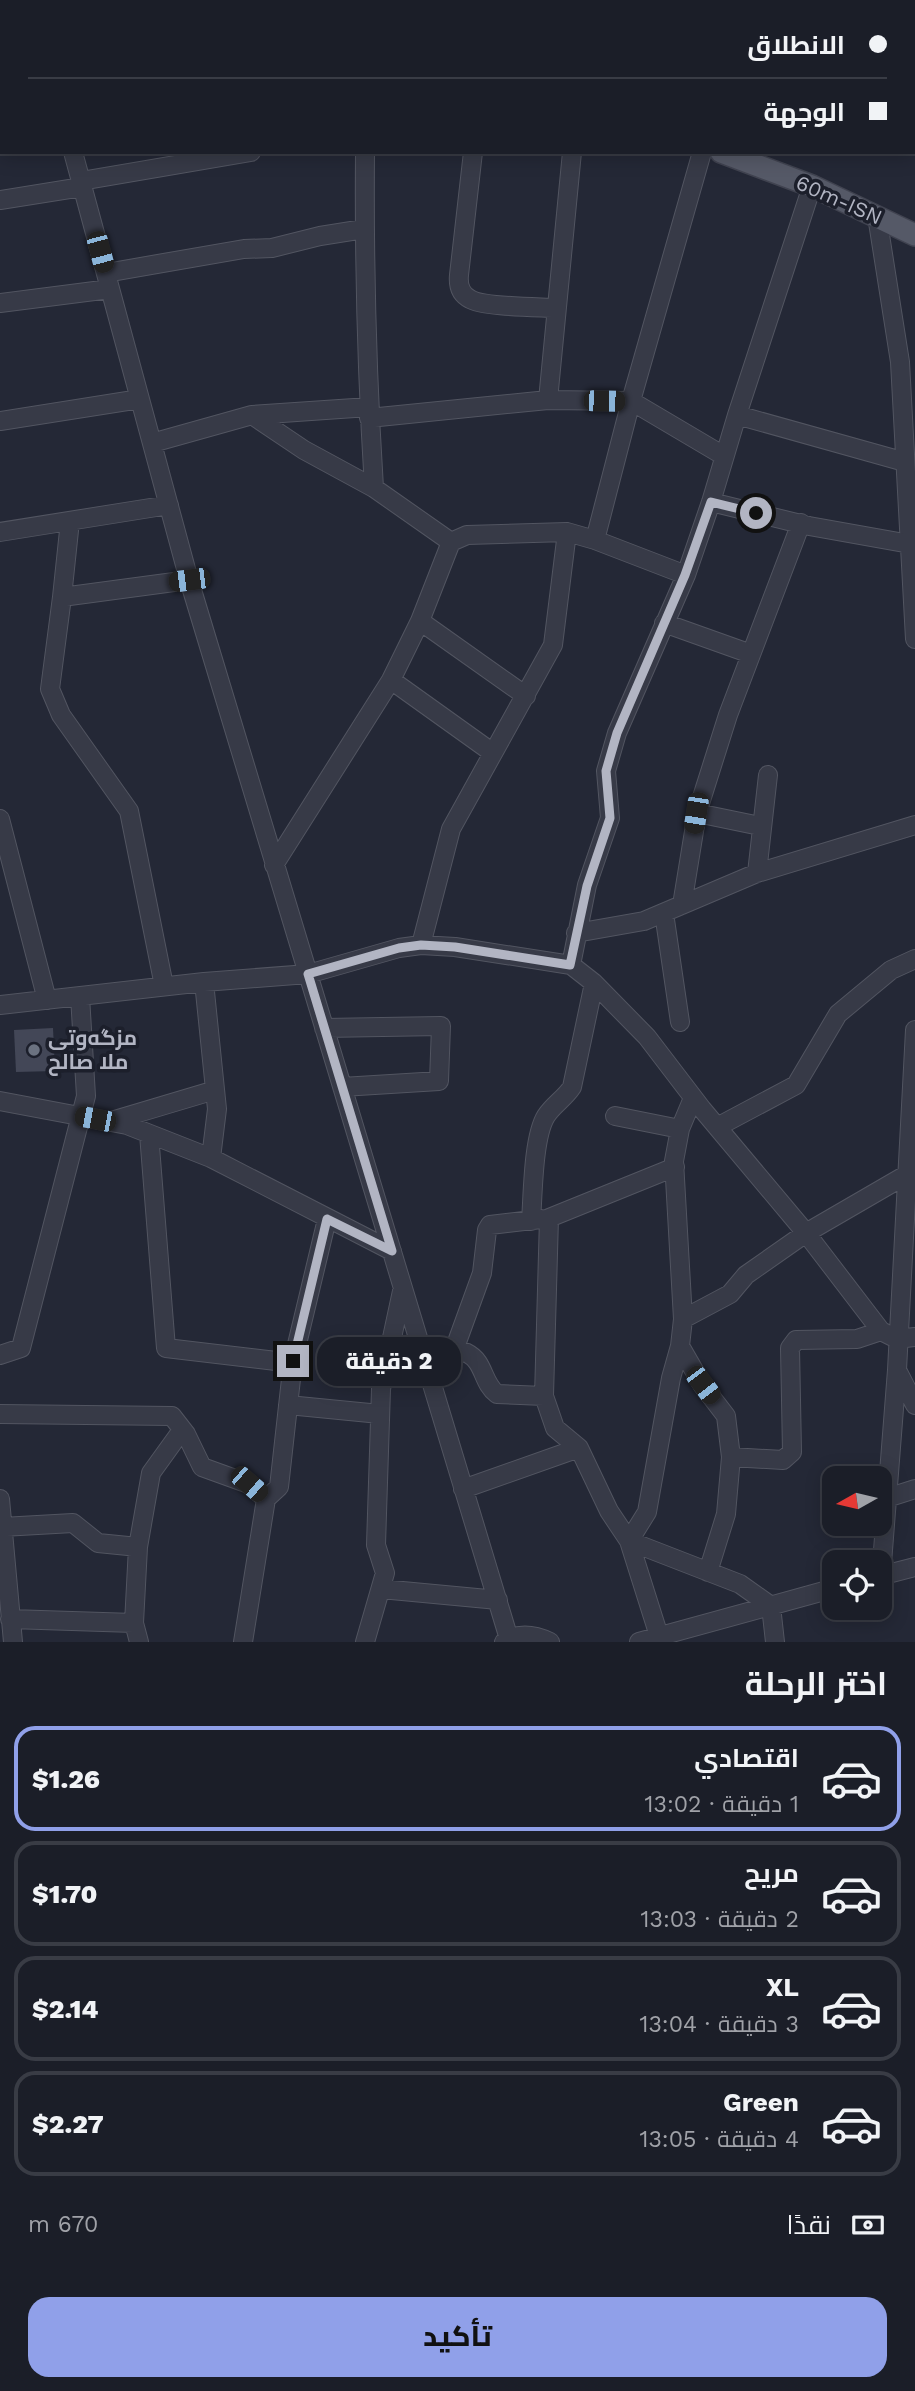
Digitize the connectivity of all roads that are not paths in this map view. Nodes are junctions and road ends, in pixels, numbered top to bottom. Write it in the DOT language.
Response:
graph roads {
  1 [pos="74,154"];
  2 [pos="240,154"];
  3 [pos="365,154"];
  4 [pos="473,154"];
  5 [pos="572,154"];
  6 [pos="701,154"];
  7 [pos="726,154"];
  8 [pos="82,184"];
  9 [pos="812,186"];
  10 [pos="0,200"];
  11 [pos="877,216"];
  12 [pos="364,229"];
  13 [pos="915,235"];
  14 [pos="108,281"];
  15 [pos="0,303"];
  16 [pos="555,308"];
  17 [pos="140,400"];
  18 [pos="548,400"];
  19 [pos="631,401"];
  20 [pos="369,412"];
  21 [pos="252,415"];
  22 [pos="737,415"];
  23 [pos="0,421"];
  24 [pos="152,443"];
  25 [pos="724,456"];
  26 [pos="905,462"];
  27 [pos="374,488"];
  28 [pos="711,502"];
  29 [pos="169,505"];
  30 [pos="70,521"];
  31 [pos="801,523"];
  32 [pos="0,532"];
  33 [pos="567,532"];
  34 [pos="595,540"];
  35 [pos="451,542"];
  36 [pos="910,544"];
  37 [pos="685,575"];
  38 [pos="189,580"];
  39 [pos="62,597"];
  40 [pos="420,621"];
  41 [pos="664,623"];
  42 [pos="915,639"];
  43 [pos="751,654"];
  44 [pos="391,680"];
  45 [pos="526,696"];
  46 [pos="493,752"];
  47 [pos="768,775"];
  48 [pos="696,813"];
  49 [pos="0,819"];
  50 [pos="915,825"];
  51 [pos="760,826"];
  52 [pos="274,864"];
  53 [pos="757,873"];
  54 [pos="682,905"];
  55 [pos="664,913"];
  56 [pos="576,933"];
  57 [pos="421,945"];
  58 [pos="915,959"];
  59 [pos="570,965"];
  60 [pos="308,974"];
  61 [pos="204,982"];
  62 [pos="594,983"];
  63 [pos="164,986"];
  64 [pos="80,996"];
  65 [pos="47,1000"];
  66 [pos="0,1005"];
  67 [pos="680,1022"];
  68 [pos="324,1028"];
  69 [pos="915,1030"];
  70 [pos="342,1087"];
  71 [pos="215,1090"];
  72 [pos="693,1098"];
  73 [pos="0,1101"];
  74 [pos="81,1116"];
  75 [pos="615,1116"];
  76 [pos="110,1122"];
  77 [pos="717,1127"];
  78 [pos="680,1129"];
  79 [pos="149,1134"];
  80 [pos="211,1158"];
  81 [pos="675,1167"];
  82 [pos="906,1175"];
  83 [pos="327,1219"];
  84 [pos="540,1219"];
  85 [pos="806,1233"];
  86 [pos="392,1251"];
  87 [pos="403,1288"];
  88 [pos="683,1319"];
  89 [pos="898,1335"];
  90 [pos="421,1346"];
  91 [pos="680,1346"];
  92 [pos="453,1353"];
  93 [pos="0,1355"];
  94 [pos="293,1363"];
  95 [pos="897,1370"];
  96 [pos="544,1396"];
  97 [pos="288,1405"];
  98 [pos="915,1405"];
  99 [pos="0,1414"];
  100 [pos="380,1414"];
  101 [pos="182,1430"];
  102 [pos="579,1448"];
  103 [pos="731,1457"];
  104 [pos="890,1466"];
  105 [pos="463,1489"];
  106 [pos="915,1489"];
  107 [pos="892,1496"];
  108 [pos="0,1499"];
  109 [pos="266,1499"];
  110 [pos="2,1527"];
  111 [pos="629,1541"];
  112 [pos="138,1547"];
  113 [pos="915,1567"];
  114 [pos="708,1572"];
  115 [pos="892,1573"];
  116 [pos="381,1589"];
  117 [pos="822,1592"];
  118 [pos="498,1600"];
  119 [pos="771,1606"];
  120 [pos="10,1619"];
  121 [pos="134,1623"];
  122 [pos="659,1636"];
  123 [pos="507,1640"];
  124 [pos="13,1642"];
  125 [pos="139,1642"];
  126 [pos="243,1642"];
  127 [pos="365,1642"];
  128 [pos="550,1642"];
  129 [pos="639,1642"];
  130 [pos="775,1642"];
  1 -- 8 [label="street"];
  2 -- 8 [label="street"];
  3 -- 12 [label="street"];
  4 -- 16 [label="street"];
  5 -- 16 [label="street"];
  6 -- 19 [label="street"];
  7 -- 9 [label="main road, 60m-ISN"];
  8 -- 10 [label="street"];
  8 -- 14 [label="street"];
  9 -- 11 [label="main road, 60m-ISN"];
  9 -- 22 [label="street"];
  11 -- 13 [label="main road, 60m-ISN"];
  11 -- 26 [label="street"];
  12 -- 14 [label="street"];
  12 -- 20 [label="street"];
  14 -- 15 [label="street"];
  14 -- 17 [label="street"];
  16 -- 18 [label="street"];
  17 -- 23 [label="street"];
  17 -- 24 [label="street"];
  18 -- 19 [label="street"];
  18 -- 20 [label="street"];
  19 -- 25 [label="street"];
  19 -- 34 [label="street"];
  20 -- 21 [label="street"];
  20 -- 27 [label="street"];
  21 -- 24 [label="street"];
  21 -- 27 [label="street"];
  22 -- 25 [label="street"];
  22 -- 26 [label="street"];
  24 -- 29 [label="street"];
  25 -- 28 [label="street"];
  26 -- 36 [label="street"];
  27 -- 35 [label="street"];
  28 -- 31 [label="street"];
  28 -- 37 [label="street"];
  29 -- 30 [label="street"];
  29 -- 38 [label="street"];
  30 -- 32 [label="street"];
  30 -- 39 [label="street"];
  31 -- 36 [label="street"];
  31 -- 43 [label="street"];
  33 -- 34 [label="street"];
  33 -- 35 [label="street"];
  33 -- 45 [label="street"];
  34 -- 37 [label="street"];
  35 -- 40 [label="street"];
  36 -- 42 [label="street"];
  37 -- 41 [label="street"];
  38 -- 39 [label="street"];
  38 -- 52 [label="street"];
  39 -- 63 [label="street"];
  40 -- 44 [label="street"];
  40 -- 45 [label="street"];
  41 -- 43 [label="street"];
  41 -- 56 [label="street"];
  43 -- 48 [label="street"];
  44 -- 46 [label="street"];
  44 -- 52 [label="street"];
  45 -- 46 [label="street"];
  46 -- 57 [label="street"];
  47 -- 51 [label="street"];
  48 -- 51 [label="street"];
  48 -- 54 [label="street"];
  49 -- 65 [label="street"];
  50 -- 53 [label="street"];
  51 -- 53 [label="street"];
  52 -- 60 [label="street"];
  53 -- 54 [label="street"];
  54 -- 55 [label="street"];
  55 -- 56 [label="street"];
  55 -- 67 [label="street"];
  56 -- 59 [label="street"];
  57 -- 59 [label="street"];
  57 -- 60 [label="street"];
  58 -- 77 [label="street"];
  59 -- 62 [label="street"];
  60 -- 61 [label="street"];
  60 -- 68 [label="street"];
  61 -- 63 [label="street"];
  61 -- 71 [label="street"];
  62 -- 72 [label="street"];
  62 -- 84 [label="street"];
  63 -- 64 [label="street"];
  64 -- 65 [label="street"];
  64 -- 74 [label="street"];
  65 -- 66 [label="street"];
  68 -- 70 [label="street"];
  68 -- 70 [label="street"];
  69 -- 82 [label="street"];
  70 -- 86 [label="street"];
  71 -- 76 [label="street"];
  71 -- 80 [label="street"];
  72 -- 77 [label="street"];
  72 -- 78 [label="street"];
  73 -- 74 [label="street"];
  74 -- 76 [label="street"];
  74 -- 93 [label="street"];
  75 -- 78 [label="street"];
  76 -- 79 [label="street"];
  77 -- 85 [label="street"];
  78 -- 81 [label="street"];
  79 -- 80 [label="street"];
  79 -- 94 [label="street"];
  80 -- 83 [label="street"];
  81 -- 84 [label="street"];
  81 -- 88 [label="street"];
  82 -- 85 [label="street"];
  82 -- 89 [label="street"];
  83 -- 86 [label="street"];
  83 -- 94 [label="street"];
  84 -- 92 [label="street"];
  84 -- 96 [label="street"];
  85 -- 88 [label="street"];
  85 -- 89 [label="street"];
  86 -- 87 [label="street"];
  87 -- 90 [label="street"];
  87 -- 100 [label="street"];
  88 -- 91 [label="street"];
  89 -- 95 [label="street"];
  89 -- 103 [label="street"];
  90 -- 92 [label="street"];
  90 -- 105 [label="street"];
  91 -- 103 [label="street"];
  91 -- 111 [label="street"];
  92 -- 96 [label="street"];
  94 -- 97 [label="street"];
  95 -- 98 [label="street"];
  95 -- 104 [label="street"];
  96 -- 102 [label="street"];
  97 -- 100 [label="street"];
  97 -- 109 [label="street"];
  99 -- 101 [label="street"];
  100 -- 116 [label="street"];
  101 -- 109 [label="street"];
  101 -- 112 [label="street"];
  102 -- 105 [label="street"];
  102 -- 111 [label="street"];
  103 -- 114 [label="street"];
  105 -- 118 [label="street"];
  106 -- 107 [label="street"];
  108 -- 110 [label="street"];
  109 -- 126 [label="street"];
  110 -- 112 [label="street"];
  110 -- 120 [label="street"];
  111 -- 114 [label="street"];
  111 -- 122 [label="street"];
  112 -- 121 [label="street"];
  113 -- 115 [label="street"];
  114 -- 119 [label="street"];
  116 -- 118 [label="street"];
  116 -- 127 [label="street"];
  117 -- 119 [label="street"];
  118 -- 123 [label="street"];
  119 -- 122 [label="street"];
  119 -- 130 [label="street"];
  120 -- 121 [label="street"];
  120 -- 124 [label="street"];
  121 -- 125 [label="street"];
  122 -- 129 [label="street"];
  123 -- 128 [label="street"];
}
